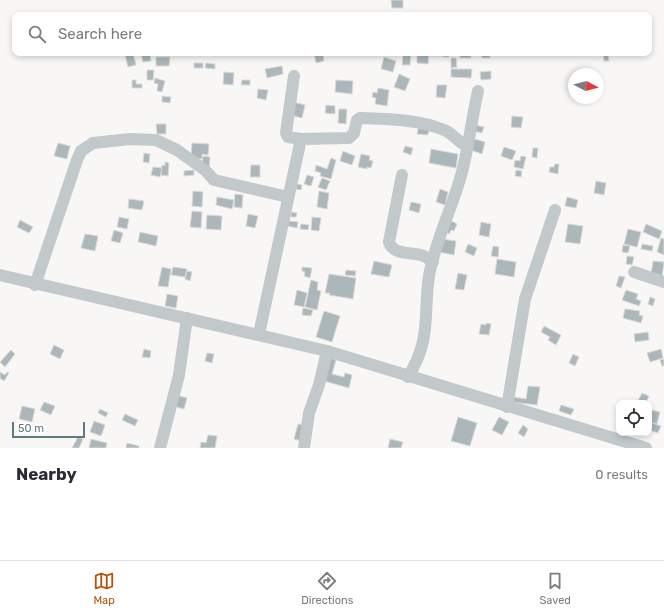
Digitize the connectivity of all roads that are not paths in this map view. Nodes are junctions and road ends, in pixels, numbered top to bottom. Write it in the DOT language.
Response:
graph roads {
  1 [pos="294,76"];
  2 [pos="478,91"];
  3 [pos="301,139"];
  4 [pos="467,146"];
  5 [pos="402,175"];
  6 [pos="288,197"];
  7 [pos="555,210"];
  8 [pos="433,262"];
  9 [pos="634,272"];
  10 [pos="0,275"];
  11 [pos="664,282"];
  12 [pos="35,285"];
  13 [pos="187,318"];
  14 [pos="259,334"];
  15 [pos="327,351"];
  16 [pos="408,376"];
  17 [pos="507,407"];
  18 [pos="160,448"];
  19 [pos="304,448"];
  20 [pos="646,448"];
  1 -- 3 [label="street"];
  2 -- 4 [label="street"];
  3 -- 4 [label="street"];
  3 -- 6 [label="street"];
  4 -- 8 [label="street"];
  5 -- 8 [label="street"];
  6 -- 12 [label="street"];
  6 -- 14 [label="street"];
  7 -- 17 [label="street"];
  8 -- 16 [label="street"];
  9 -- 11 [label="street"];
  10 -- 12 [label="street"];
  12 -- 13 [label="street"];
  13 -- 14 [label="street"];
  13 -- 18 [label="street"];
  14 -- 15 [label="street"];
  15 -- 16 [label="street"];
  15 -- 19 [label="street"];
  16 -- 17 [label="street"];
  17 -- 20 [label="street"];
}
